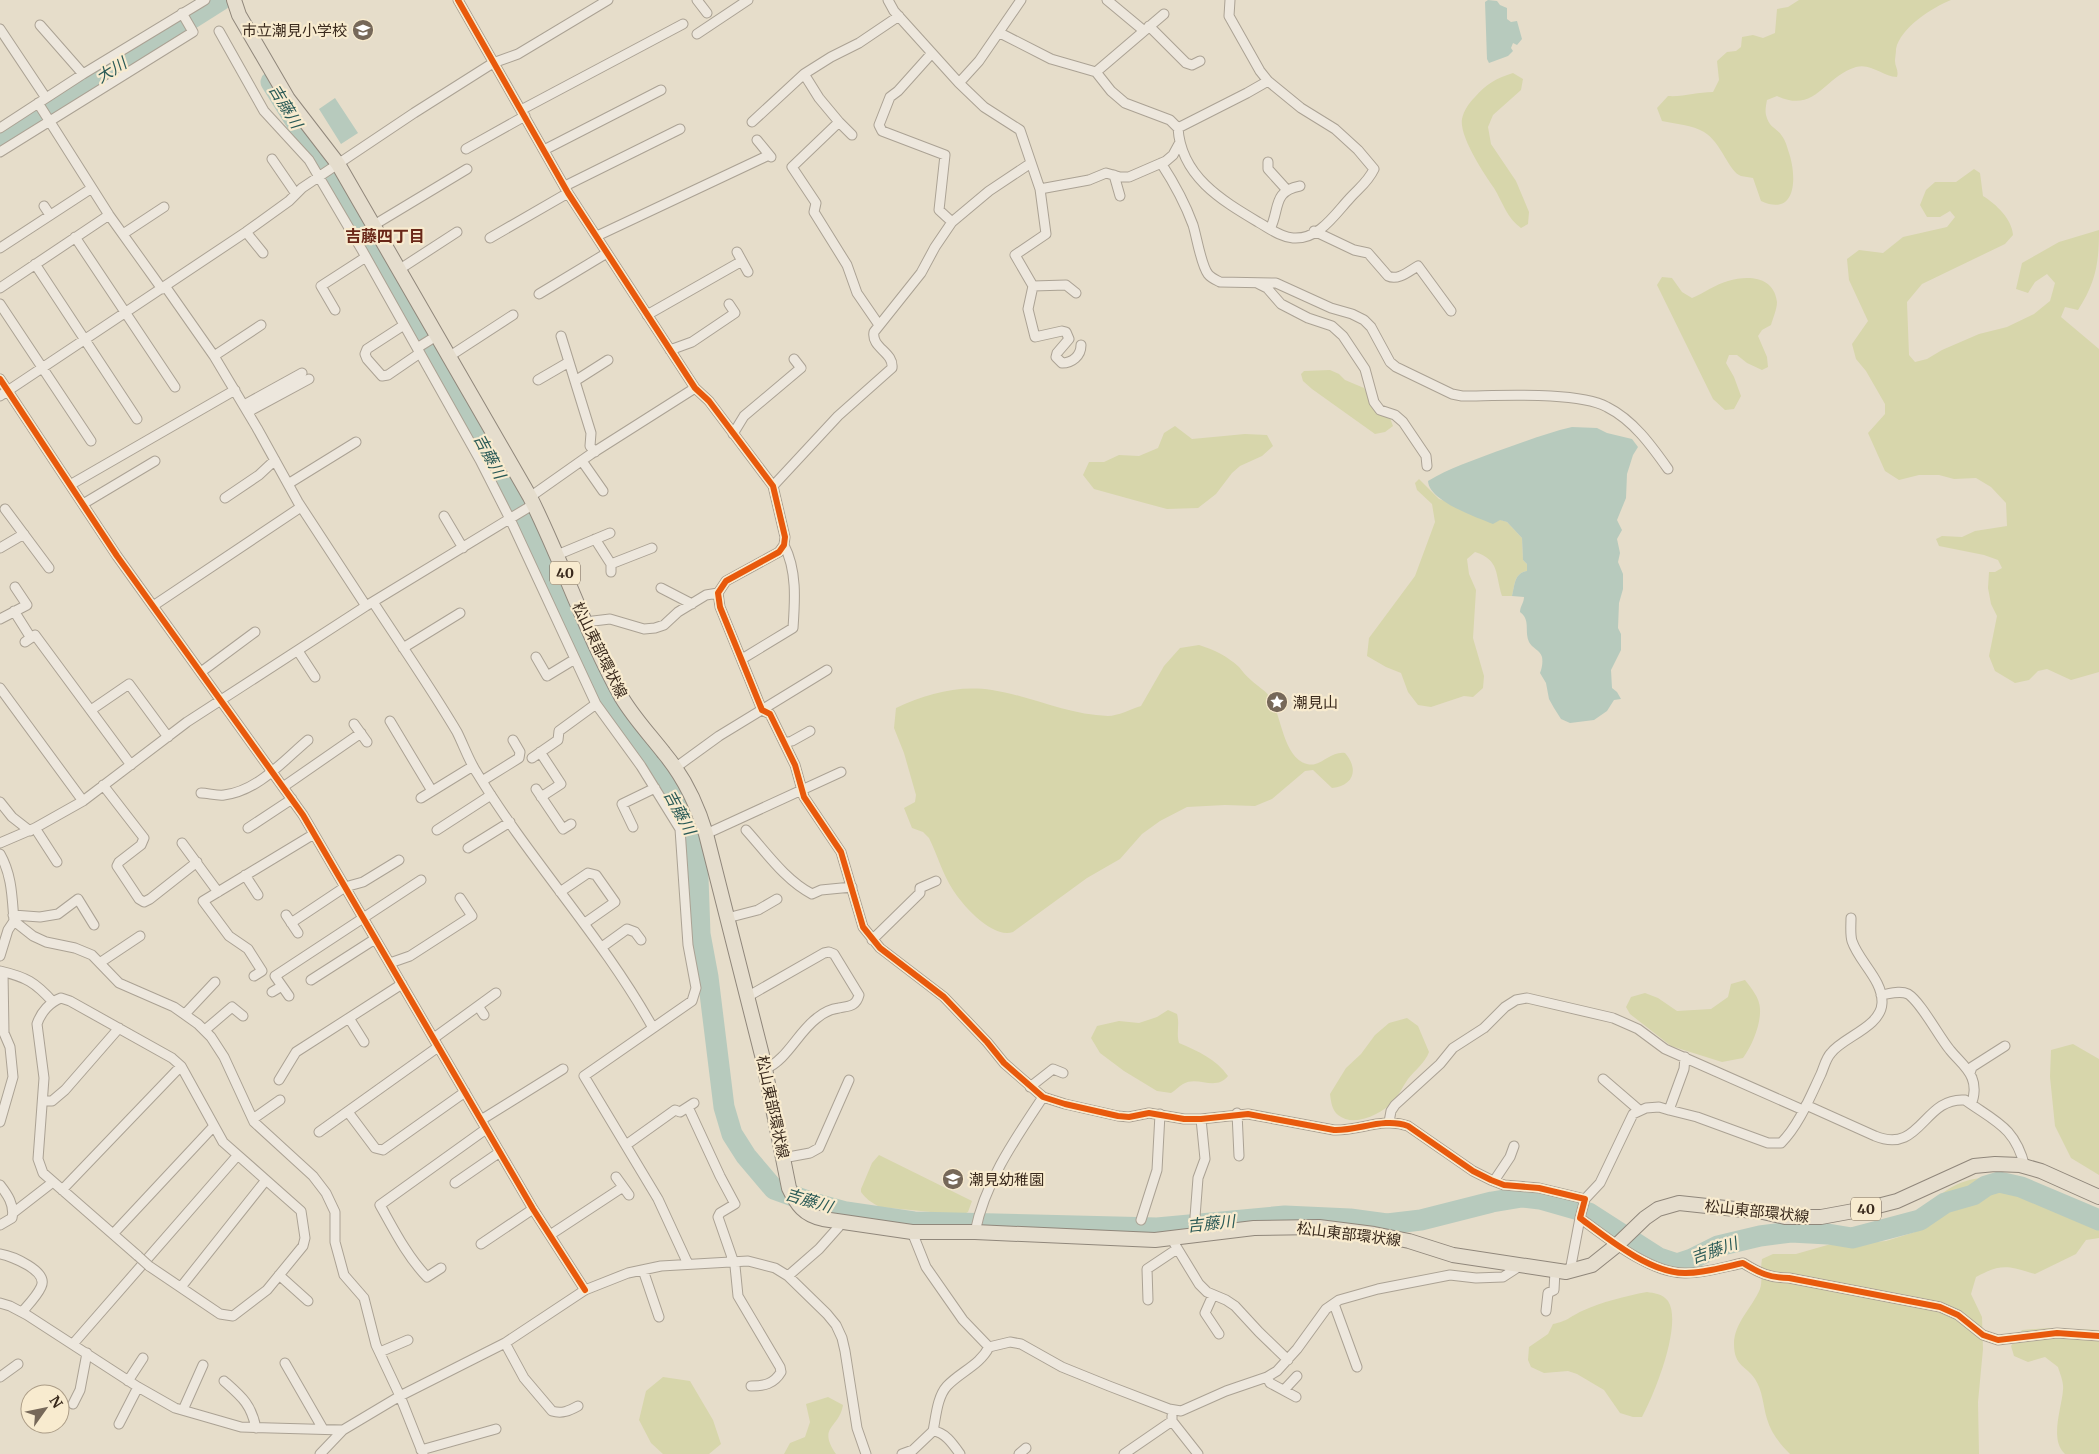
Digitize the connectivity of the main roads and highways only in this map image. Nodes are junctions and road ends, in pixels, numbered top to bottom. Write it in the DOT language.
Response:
graph roads {
  1 [pos="234,0"];
  2 [pos="2099,1196"];
  1 -- 2 [label="main road, 松山東部環状線 / 40"];
}
